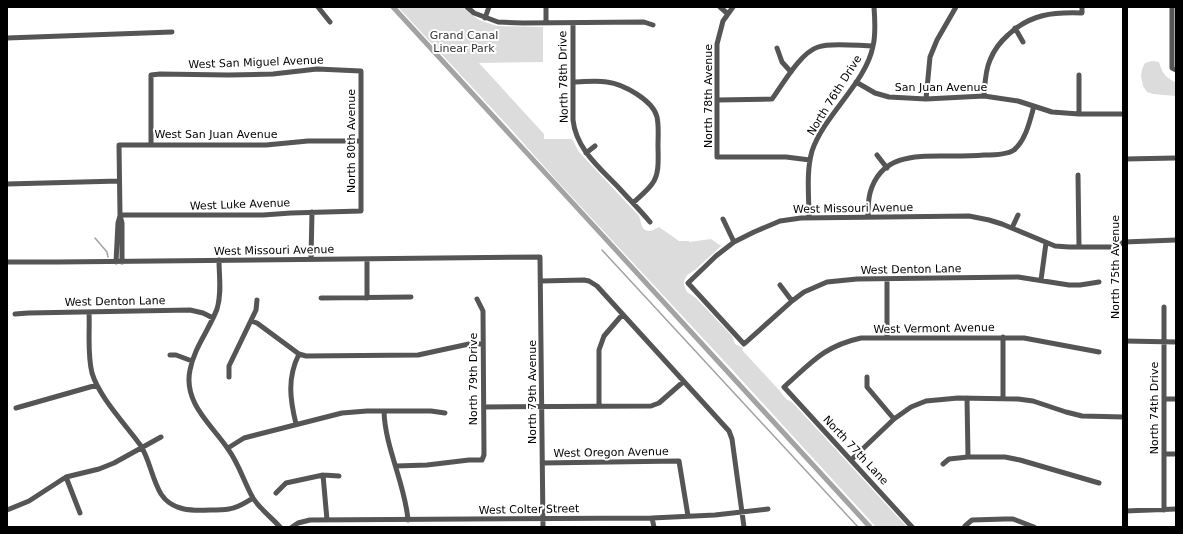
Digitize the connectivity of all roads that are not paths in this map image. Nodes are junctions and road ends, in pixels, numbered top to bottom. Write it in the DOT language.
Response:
graph roads {
  1 [pos="318,7"];
  2 [pos="467,7"];
  3 [pos="490,7"];
  4 [pos="546,7"];
  5 [pos="733,7"];
  6 [pos="874,7"];
  7 [pos="1125,7"];
  8 [pos="1172,7"];
  9 [pos="720,8"];
  10 [pos="954,8"];
  11 [pos="1082,10"];
  12 [pos="728,14"];
  13 [pos="485,18"];
  14 [pos="330,22"];
  15 [pos="573,22"];
  16 [pos="546,23"];
  17 [pos="653,25"];
  18 [pos="1015,28"];
  19 [pos="172,32"];
  20 [pos="7,38"];
  21 [pos="1023,42"];
  22 [pos="873,46"];
  23 [pos="777,48"];
  24 [pos="1174,69"];
  25 [pos="361,71"];
  26 [pos="792,72"];
  27 [pos="1079,75"];
  28 [pos="573,82"];
  29 [pos="856,82"];
  30 [pos="984,96"];
  31 [pos="926,99"];
  32 [pos="717,100"];
  33 [pos="1034,106"];
  34 [pos="1079,114"];
  35 [pos="1125,114"];
  36 [pos="361,141"];
  37 [pos="151,144"];
  38 [pos="595,146"];
  39 [pos="1017,147"];
  40 [pos="1022,152"];
  41 [pos="586,153"];
  42 [pos="877,155"];
  43 [pos="1176,158"];
  44 [pos="1125,159"];
  45 [pos="810,160"];
  46 [pos="887,168"];
  47 [pos="1078,176"];
  48 [pos="120,181"];
  49 [pos="7,184"];
  50 [pos="633,203"];
  51 [pos="361,211"];
  52 [pos="312,212"];
  53 [pos="120,215"];
  54 [pos="1018,215"];
  55 [pos="809,218"];
  56 [pos="868,218"];
  57 [pos="723,219"];
  58 [pos="650,222"];
  59 [pos="1012,228"];
  60 [pos="1176,240"];
  61 [pos="734,242"];
  62 [pos="1124,242"];
  63 [pos="1046,243"];
  64 [pos="1079,247"];
  65 [pos="540,257"];
  66 [pos="311,259"];
  67 [pos="366,259"];
  68 [pos="219,260"];
  69 [pos="7,262"];
  70 [pos="119,262"];
  71 [pos="887,279"];
  72 [pos="1041,280"];
  73 [pos="542,281"];
  74 [pos="1099,282"];
  75 [pos="780,285"];
  76 [pos="411,297"];
  77 [pos="321,298"];
  78 [pos="367,298"];
  79 [pos="477,299"];
  80 [pos="257,300"];
  81 [pos="792,301"];
  82 [pos="1164,307"];
  83 [pos="89,312"];
  84 [pos="15,314"];
  85 [pos="622,315"];
  86 [pos="213,318"];
  87 [pos="251,321"];
  88 [pos="1003,337"];
  89 [pos="887,338"];
  90 [pos="1125,341"];
  91 [pos="1164,341"];
  92 [pos="1176,342"];
  93 [pos="483,344"];
  94 [pos="744,344"];
  95 [pos="1099,352"];
  96 [pos="299,354"];
  97 [pos="170,355"];
  98 [pos="192,361"];
  99 [pos="229,377"];
  100 [pos="866,377"];
  101 [pos="684,382"];
  102 [pos="97,385"];
  103 [pos="784,387"];
  104 [pos="967,398"];
  105 [pos="1003,398"];
  106 [pos="1164,399"];
  107 [pos="1176,399"];
  108 [pos="542,406"];
  109 [pos="599,406"];
  110 [pos="484,407"];
  111 [pos="16,408"];
  112 [pos="384,411"];
  113 [pos="445,413"];
  114 [pos="1124,417"];
  115 [pos="894,419"];
  116 [pos="296,424"];
  117 [pos="160,437"];
  118 [pos="142,448"];
  119 [pos="228,448"];
  120 [pos="1164,454"];
  121 [pos="1176,454"];
  122 [pos="968,457"];
  123 [pos="851,460"];
  124 [pos="542,463"];
  125 [pos="943,464"];
  126 [pos="396,466"];
  127 [pos="323,475"];
  128 [pos="339,476"];
  129 [pos="66,478"];
  130 [pos="1099,483"];
  131 [pos="276,493"];
  132 [pos="254,498"];
  133 [pos="768,509"];
  134 [pos="7,510"];
  135 [pos="1164,510"];
  136 [pos="1176,510"];
  137 [pos="1125,511"];
  138 [pos="80,513"];
  139 [pos="742,513"];
  140 [pos="688,516"];
  141 [pos="652,518"];
  142 [pos="542,519"];
  143 [pos="327,520"];
  144 [pos="408,520"];
  145 [pos="964,526"];
  146 [pos="280,527"];
  147 [pos="292,527"];
  148 [pos="543,527"];
  149 [pos="654,527"];
  150 [pos="744,527"];
  151 [pos="912,527"];
  152 [pos="1034,527"];
  153 [pos="1125,527"];
  1 -- 14 [label="street"];
  2 -- 13 [label="street"];
  3 -- 13 [label="street"];
  4 -- 16 [label="street"];
  5 -- 12 [label="street"];
  6 -- 22 [label="street, North 76th Drive"];
  7 -- 35 [label="main road, North 75th Avenue"];
  8 -- 24 [label="street"];
  9 -- 12 [label="street"];
  10 -- 31 [label="street"];
  11 -- 18 [label="street"];
  12 -- 32 [label="street, North 78th Avenue"];
  13 -- 16 [label="street"];
  15 -- 16 [label="street"];
  15 -- 17 [label="street"];
  15 -- 28 [label="street, North 78th Drive"];
  18 -- 21 [label="street"];
  18 -- 30 [label="street"];
  19 -- 20 [label="street"];
  22 -- 26 [label="street"];
  22 -- 29 [label="street, North 76th Drive"];
  23 -- 26 [label="street"];
  25 -- 36 [label="street, North 80th Avenue"];
  25 -- 37 [label="street, West San Miguel Avenue"];
  26 -- 32 [label="street"];
  27 -- 34 [label="street"];
  28 -- 41 [label="street, North 78th Drive"];
  28 -- 50 [label="street"];
  29 -- 31 [label="street, San Juan Avenue"];
  29 -- 45 [label="street, North 76th Drive"];
  30 -- 31 [label="street, San Juan Avenue"];
  30 -- 33 [label="street, San Juan Avenue"];
  32 -- 45 [label="street, North 78th Avenue"];
  33 -- 34 [label="street, San Juan Avenue"];
  33 -- 39 [label="street"];
  34 -- 35 [label="street, San Juan Avenue"];
  35 -- 44 [label="main road, North 75th Avenue"];
  36 -- 37 [label="street, West San Juan Avenue"];
  36 -- 51 [label="street, North 80th Avenue"];
  37 -- 48 [label="street, West San Juan Avenue"];
  38 -- 41 [label="street"];
  39 -- 40 [label="street"];
  39 -- 46 [label="street"];
  41 -- 50 [label="street, North 78th Drive"];
  42 -- 46 [label="street"];
  43 -- 44 [label="street"];
  44 -- 62 [label="main road, North 75th Avenue"];
  45 -- 55 [label="street, North 76th Drive"];
  46 -- 56 [label="street"];
  47 -- 64 [label="street"];
  48 -- 49 [label="street"];
  48 -- 53 [label="street"];
  50 -- 58 [label="street, North 78th Drive"];
  51 -- 52 [label="street, West Luke Avenue"];
  52 -- 53 [label="street, West Luke Avenue"];
  52 -- 66 [label="street"];
  53 -- 70 [label="street"];
  54 -- 59 [label="street"];
  55 -- 56 [label="street, West Missouri Avenue"];
  55 -- 61 [label="street, West Missouri Avenue"];
  56 -- 59 [label="street, West Missouri Avenue"];
  57 -- 61 [label="street"];
  59 -- 63 [label="street, West Missouri Avenue"];
  60 -- 62 [label="street, West Missouri Avenue"];
  61 -- 94 [label="street, West Missouri Avenue"];
  62 -- 64 [label="street, West Missouri Avenue"];
  62 -- 90 [label="main road, North 75th Avenue"];
  63 -- 64 [label="street, West Missouri Avenue"];
  63 -- 72 [label="street"];
  65 -- 67 [label="street, West Missouri Avenue"];
  65 -- 73 [label="street, North 79th Avenue"];
  66 -- 67 [label="street, West Missouri Avenue"];
  66 -- 68 [label="street, West Missouri Avenue"];
  67 -- 78 [label="street"];
  68 -- 70 [label="street, West Missouri Avenue"];
  68 -- 86 [label="street"];
  69 -- 70 [label="street, West Missouri Avenue"];
  71 -- 72 [label="street, West Denton Lane"];
  71 -- 81 [label="street, West Denton Lane"];
  71 -- 89 [label="street"];
  72 -- 74 [label="street, West Denton Lane"];
  73 -- 85 [label="street"];
  73 -- 108 [label="street, North 79th Avenue"];
  75 -- 81 [label="street"];
  76 -- 78 [label="street"];
  77 -- 78 [label="street"];
  79 -- 93 [label="street, North 79th Drive"];
  80 -- 87 [label="street"];
  81 -- 94 [label="street, West Denton Lane"];
  82 -- 91 [label="street, North 74th Drive"];
  83 -- 84 [label="street, West Denton Lane"];
  83 -- 86 [label="street, West Denton Lane"];
  83 -- 102 [label="street"];
  85 -- 101 [label="street"];
  85 -- 109 [label="street"];
  86 -- 98 [label="street"];
  87 -- 96 [label="street"];
  87 -- 99 [label="street"];
  88 -- 89 [label="street, West Vermont Avenue"];
  88 -- 95 [label="street, West Vermont Avenue"];
  88 -- 105 [label="street"];
  89 -- 103 [label="street, West Vermont Avenue"];
  90 -- 91 [label="street"];
  90 -- 114 [label="main road, North 75th Avenue"];
  91 -- 92 [label="street"];
  91 -- 106 [label="street, North 74th Drive"];
  93 -- 96 [label="street"];
  93 -- 110 [label="street, North 79th Drive"];
  96 -- 116 [label="street"];
  97 -- 98 [label="street"];
  98 -- 119 [label="street"];
  100 -- 115 [label="street"];
  101 -- 109 [label="street"];
  101 -- 139 [label="street"];
  102 -- 111 [label="street"];
  102 -- 118 [label="street"];
  103 -- 123 [label="street, North 77th Lane"];
  104 -- 105 [label="street"];
  104 -- 115 [label="street"];
  104 -- 122 [label="street"];
  105 -- 114 [label="street"];
  106 -- 107 [label="street"];
  106 -- 120 [label="street, North 74th Drive"];
  108 -- 109 [label="street"];
  108 -- 110 [label="street"];
  108 -- 124 [label="street, North 79th Avenue"];
  110 -- 126 [label="street, North 79th Drive"];
  112 -- 113 [label="street"];
  112 -- 116 [label="street"];
  112 -- 126 [label="street"];
  114 -- 137 [label="main road, North 75th Avenue"];
  115 -- 123 [label="street"];
  116 -- 119 [label="street"];
  117 -- 118 [label="street"];
  118 -- 129 [label="street"];
  118 -- 132 [label="street"];
  119 -- 132 [label="street"];
  120 -- 121 [label="street"];
  120 -- 135 [label="street, North 74th Drive"];
  122 -- 125 [label="street"];
  122 -- 130 [label="street"];
  123 -- 151 [label="street, North 77th Lane"];
  124 -- 140 [label="street, West Oregon Avenue"];
  124 -- 142 [label="street, North 79th Avenue"];
  126 -- 144 [label="street"];
  127 -- 128 [label="street"];
  127 -- 131 [label="street"];
  127 -- 143 [label="street"];
  129 -- 134 [label="street"];
  129 -- 138 [label="street"];
  132 -- 146 [label="street"];
  133 -- 139 [label="street, West Colter Street"];
  135 -- 136 [label="street"];
  135 -- 137 [label="street"];
  137 -- 153 [label="main road, North 75th Avenue"];
  139 -- 140 [label="street, West Colter Street"];
  139 -- 150 [label="street"];
  140 -- 141 [label="street, West Colter Street"];
  141 -- 142 [label="street, West Colter Street"];
  141 -- 149 [label="street"];
  142 -- 144 [label="street, West Colter Street"];
  142 -- 148 [label="street, North 79th Avenue"];
  143 -- 144 [label="street, West Colter Street"];
  143 -- 147 [label="street, West Colter Street"];
  145 -- 152 [label="street"];
}
